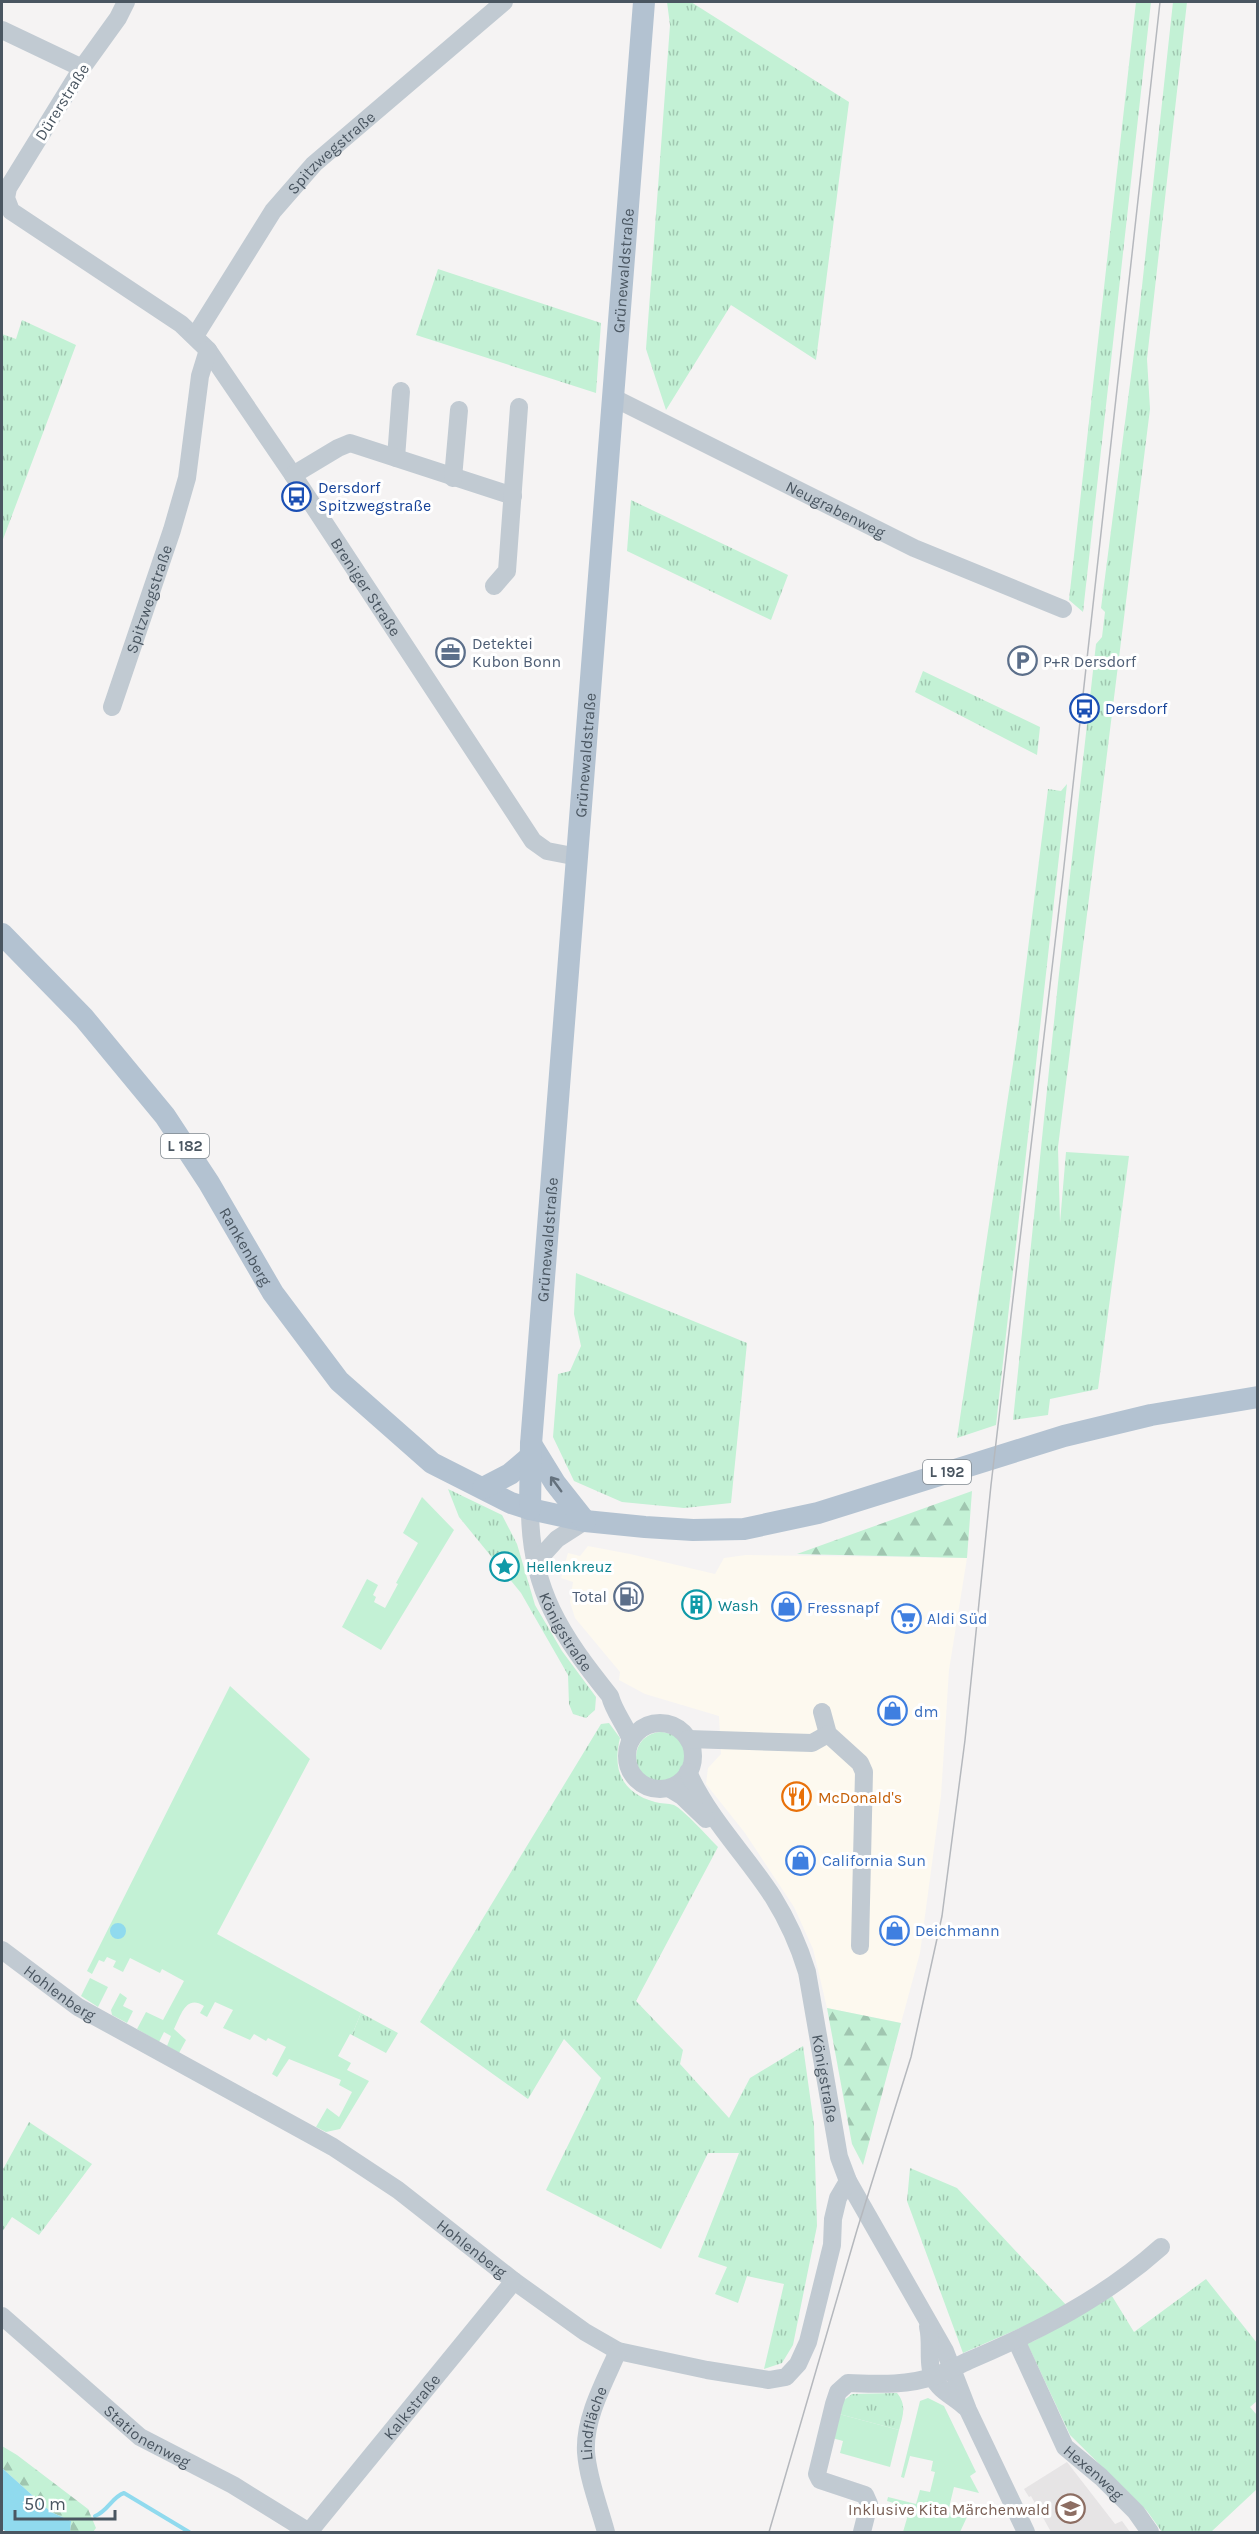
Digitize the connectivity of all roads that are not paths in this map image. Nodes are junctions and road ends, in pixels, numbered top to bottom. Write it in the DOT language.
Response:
graph roads {
  1 [pos="126,2"];
  2 [pos="504,2"];
  3 [pos="644,2"];
  4 [pos="2,30"];
  5 [pos="82,68"];
  6 [pos="7,206"];
  7 [pos="195,336"];
  8 [pos="208,350"];
  9 [pos="401,391"];
  10 [pos="614,398"];
  11 [pos="519,407"];
  12 [pos="459,410"];
  13 [pos="396,458"];
  14 [pos="293,475"];
  15 [pos="453,477"];
  16 [pos="513,496"];
  17 [pos="494,586"];
  18 [pos="1063,609"];
  19 [pos="112,707"];
  20 [pos="578,857"];
  21 [pos="2,934"];
  22 [pos="1257,1397"];
  23 [pos="531,1451"];
  24 [pos="483,1488"];
  25 [pos="530,1509"];
  26 [pos="585,1521"];
  27 [pos="536,1562"];
  28 [pos="610,1696"];
  29 [pos="822,1712"];
  30 [pos="648,1725"];
  31 [pos="828,1734"];
  32 [pos="688,1739"];
  33 [pos="631,1740"];
  34 [pos="729,1741"];
  35 [pos="691,1765"];
  36 [pos="669,1788"];
  37 [pos="728,1838"];
  38 [pos="860,1946"];
  39 [pos="2,1950"];
  40 [pos="848,2181"];
  41 [pos="1161,2247"];
  42 [pos="514,2281"];
  43 [pos="2,2316"];
  44 [pos="927,2322"];
  45 [pos="1016,2340"];
  46 [pos="618,2351"];
  47 [pos="953,2368"];
  48 [pos="933,2377"];
  49 [pos="968,2410"];
  50 [pos="309,2532"];
  51 [pos="606,2532"];
  52 [pos="862,2532"];
  53 [pos="1026,2532"];
  54 [pos="1150,2532"];
  1 -- 5 [label="street, Dürerstraße"];
  2 -- 7 [label="street, Spitzwegstraße"];
  3 -- 10 [label="main road, Grünewaldstraße"];
  4 -- 5 [label="street"];
  5 -- 6 [label="street, Dürerstraße"];
  6 -- 7 [label="street, Breniger Straße"];
  7 -- 8 [label="street, Breniger Straße"];
  8 -- 14 [label="street, Breniger Straße"];
  8 -- 19 [label="street, Spitzwegstraße"];
  9 -- 13 [label="street"];
  10 -- 18 [label="street, Neugrabenweg"];
  10 -- 20 [label="main road, Grünewaldstraße"];
  11 -- 16 [label="street"];
  12 -- 15 [label="street"];
  13 -- 14 [label="street"];
  13 -- 15 [label="street"];
  14 -- 20 [label="street, Breniger Straße"];
  15 -- 16 [label="street"];
  16 -- 17 [label="street"];
  20 -- 23 [label="main road, Grünewaldstraße"];
  21 -- 24 [label="main road, Rankenberg / L 182"];
  22 -- 26 [label="main road, L 192"];
  23 -- 24 [label="main road"];
  23 -- 25 [label="main road, Grünewaldstraße"];
  26 -- 23 [label="main road, one-way"];
  24 -- 25 [label="main road, Rankenberg / L 182"];
  25 -- 26 [label="main road, L 192"];
  25 -- 27 [label="street, Königstraße"];
  26 -- 27 [label="street"];
  27 -- 28 [label="street, Königstraße"];
  28 -- 30 [label="street, Königstraße"];
  28 -- 33 [label="street, Königstraße"];
  29 -- 31 [label="street"];
  30 -- 32 [label="street"];
  30 -- 33 [label="street"];
  31 -- 34 [label="street"];
  31 -- 38 [label="street"];
  32 -- 34 [label="street"];
  32 -- 35 [label="street, Königstraße"];
  33 -- 36 [label="street, Königstraße"];
  34 -- 35 [label="street"];
  35 -- 36 [label="street"];
  35 -- 37 [label="street, Königstraße"];
  36 -- 37 [label="street, Königstraße"];
  37 -- 40 [label="street, Königstraße"];
  39 -- 42 [label="street, Hohlenberg"];
  40 -- 44 [label="street, Königstraße"];
  40 -- 46 [label="street, Hohlenberg"];
  41 -- 45 [label="street"];
  42 -- 46 [label="street, Hohlenberg"];
  42 -- 50 [label="street, Kalkstraße"];
  43 -- 50 [label="street, Stationenweg"];
  44 -- 47 [label="street, Königstraße"];
  44 -- 48 [label="street, Königstraße"];
  45 -- 47 [label="street"];
  45 -- 54 [label="street, Hexenweg"];
  46 -- 51 [label="street, Lindfläche"];
  47 -- 48 [label="street"];
  47 -- 49 [label="street, Königstraße"];
  48 -- 49 [label="street, Königstraße"];
  48 -- 52 [label="street"];
  49 -- 53 [label="street, Königstraße"];
}
